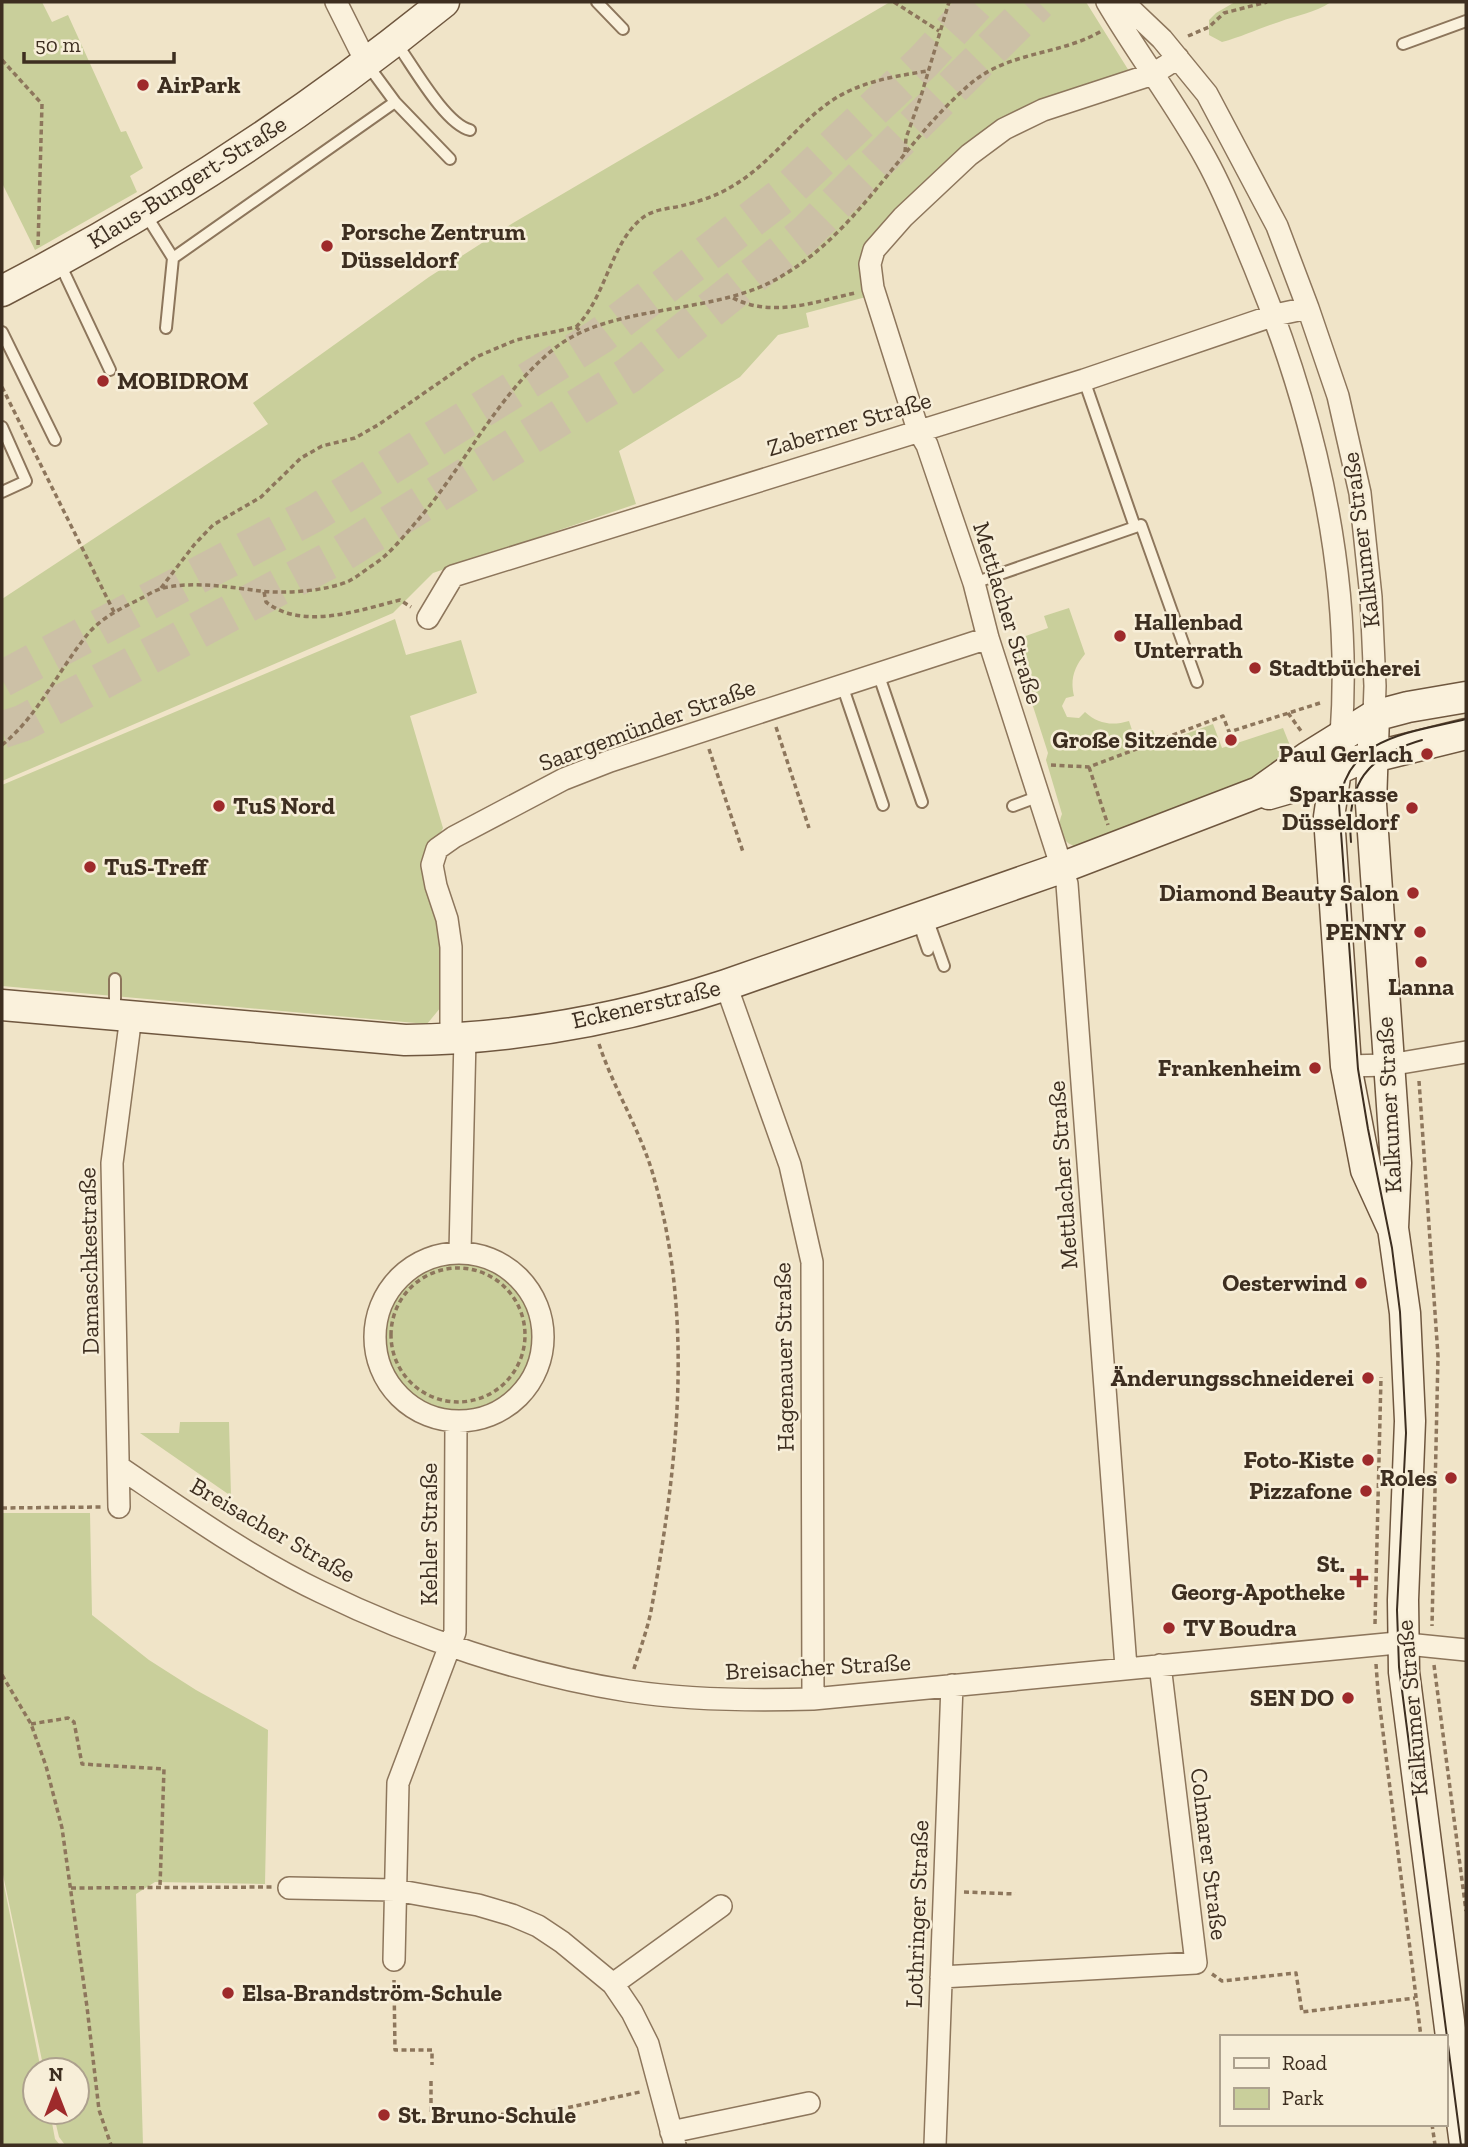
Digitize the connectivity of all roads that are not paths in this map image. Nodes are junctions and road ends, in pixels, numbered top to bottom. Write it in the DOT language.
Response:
graph roads {
  1 [pos="336,2"];
  2 [pos="444,2"];
  3 [pos="597,2"];
  4 [pos="1107,2"];
  5 [pos="1123,2"];
  6 [pos="1466,21"];
  7 [pos="623,29"];
  8 [pos="396,41"];
  9 [pos="1403,44"];
  10 [pos="1178,58"];
  11 [pos="367,64"];
  12 [pos="1153,74"];
  13 [pos="395,102"];
  14 [pos="470,130"];
  15 [pos="450,159"];
  16 [pos="144,212"];
  17 [pos="173,258"];
  18 [pos="51,266"];
  19 [pos="2,291"];
  20 [pos="1308,308"];
  21 [pos="1275,316"];
  22 [pos="166,328"];
  23 [pos="2,332"];
  24 [pos="110,370"];
  25 [pos="1084,380"];
  26 [pos="2,427"];
  27 [pos="918,430"];
  28 [pos="55,440"];
  29 [pos="2,492"];
  30 [pos="1135,527"];
  31 [pos="974,583"];
  32 [pos="428,618"];
  33 [pos="988,638"];
  34 [pos="878,673"];
  35 [pos="1197,682"];
  36 [pos="842,685"];
  37 [pos="1466,697"];
  38 [pos="1374,716"];
  39 [pos="1466,734"];
  40 [pos="1341,736"];
  41 [pos="1372,757"];
  42 [pos="1337,768"];
  43 [pos="1307,783"];
  44 [pos="1259,792"];
  45 [pos="1037,797"];
  46 [pos="922,802"];
  47 [pos="883,805"];
  48 [pos="1013,806"];
  49 [pos="1329,817"];
  50 [pos="1061,868"];
  51 [pos="921,917"];
  52 [pos="928,950"];
  53 [pos="944,966"];
  54 [pos="115,979"];
  55 [pos="726,985"];
  56 [pos="2,1005"];
  57 [pos="123,1016"];
  58 [pos="458,1039"];
  59 [pos="1466,1052"];
  60 [pos="1390,1065"];
  61 [pos="1346,1066"];
  62 [pos="1393,1228"];
  63 [pos="460,1260"];
  64 [pos="456,1421"];
  65 [pos="119,1467"];
  66 [pos="119,1507"];
  67 [pos="1389,1644"];
  68 [pos="448,1646"];
  69 [pos="1466,1650"];
  70 [pos="1160,1665"];
  71 [pos="1126,1667"];
  72 [pos="952,1685"];
  73 [pos="813,1699"];
  74 [pos="289,1888"];
  75 [pos="395,1890"];
  76 [pos="721,1906"];
  77 [pos="394,1960"];
  78 [pos="941,1977"];
  79 [pos="612,1984"];
  80 [pos="1459,2038"];
  81 [pos="809,2103"];
  82 [pos="673,2139"];
  83 [pos="935,2145"];
  84 [pos="1465,2145"];
  1 -- 11 [label="street"];
  2 -- 8 [label="main road, Klaus-Bungert-Straße"];
  3 -- 7 [label="lane"];
  4 -- 12 [label="street, Kalkumer Straße"];
  5 -- 10 [label="street, Kalkumer Straße"];
  6 -- 9 [label="lane"];
  8 -- 11 [label="main road, Klaus-Bungert-Straße"];
  8 -- 14 [label="lane"];
  10 -- 12 [label="street"];
  10 -- 20 [label="street, Kalkumer Straße"];
  11 -- 13 [label="lane"];
  11 -- 16 [label="main road, Klaus-Bungert-Straße"];
  12 -- 21 [label="street, Kalkumer Straße"];
  12 -- 27 [label="street, Mettlacher Straße"];
  13 -- 15 [label="lane"];
  13 -- 17 [label="lane"];
  16 -- 17 [label="lane"];
  16 -- 18 [label="main road, Klaus-Bungert-Straße"];
  17 -- 22 [label="lane"];
  18 -- 19 [label="main road, Klaus-Bungert-Straße"];
  18 -- 24 [label="lane"];
  20 -- 21 [label="street, Zaberner Straße"];
  20 -- 38 [label="street, Kalkumer Straße"];
  21 -- 25 [label="street, Zaberner Straße"];
  21 -- 40 [label="street, Kalkumer Straße"];
  23 -- 28 [label="lane"];
  25 -- 27 [label="street, Zaberner Straße"];
  25 -- 30 [label="lane"];
  26 -- 29 [label="lane"];
  27 -- 31 [label="street, Mettlacher Straße"];
  27 -- 32 [label="street, Zaberner Straße"];
  30 -- 31 [label="lane"];
  30 -- 35 [label="lane"];
  31 -- 33 [label="street, Mettlacher Straße"];
  33 -- 34 [label="street, Saargemünder Straße"];
  33 -- 45 [label="street, Mettlacher Straße"];
  34 -- 36 [label="street, Saargemünder Straße"];
  34 -- 46 [label="lane"];
  36 -- 47 [label="lane"];
  36 -- 58 [label="street, Saargemünder Straße"];
  37 -- 38 [label="main road, Eckenerstraße"];
  38 -- 40 [label="main road, Eckenerstraße"];
  38 -- 41 [label="main road, Kalkumer Straße"];
  39 -- 41 [label="main road, Eckenerstraße"];
  40 -- 41 [label="main road"];
  40 -- 42 [label="main road, Kalkumer Straße"];
  40 -- 44 [label="main road, Eckenerstraße"];
  41 -- 42 [label="main road, Eckenerstraße"];
  41 -- 60 [label="main road, Kalkumer Straße"];
  42 -- 43 [label="main road, Eckenerstraße"];
  42 -- 49 [label="main road, Kalkumer Straße"];
  43 -- 44 [label="main road, Eckenerstraße"];
  43 -- 49 [label="main road"];
  44 -- 50 [label="main road, Eckenerstraße"];
  45 -- 48 [label="lane"];
  45 -- 50 [label="street, Mettlacher Straße"];
  49 -- 61 [label="main road, Kalkumer Straße"];
  50 -- 51 [label="main road, Eckenerstraße"];
  50 -- 71 [label="street, Mettlacher Straße"];
  51 -- 52 [label="lane"];
  51 -- 53 [label="lane"];
  51 -- 55 [label="main road, Eckenerstraße"];
  54 -- 57 [label="lane"];
  55 -- 58 [label="main road, Eckenerstraße"];
  55 -- 73 [label="street, Hagenauer Straße"];
  56 -- 57 [label="main road, Eckenerstraße"];
  57 -- 58 [label="main road, Eckenerstraße"];
  57 -- 65 [label="street, Damaschkestraße"];
  58 -- 63 [label="street"];
  59 -- 60 [label="street"];
  60 -- 61 [label="street"];
  60 -- 62 [label="main road, Kalkumer Straße"];
  61 -- 62 [label="main road, Kalkumer Straße"];
  62 -- 67 [label="main road, Kalkumer Straße"];
  63 -- 64 [label="street"];
  63 -- 64 [label="street"];
  64 -- 68 [label="street, Kehler Straße"];
  65 -- 66 [label="street, Damaschkestraße"];
  65 -- 68 [label="street, Breisacher Straße"];
  67 -- 69 [label="street, Breisacher Straße"];
  67 -- 70 [label="street, Breisacher Straße"];
  67 -- 80 [label="main road, Kalkumer Straße"];
  68 -- 73 [label="street, Breisacher Straße"];
  68 -- 75 [label="street, Kehler Straße"];
  70 -- 71 [label="street, Breisacher Straße"];
  70 -- 78 [label="street, Colmarer Straße"];
  71 -- 72 [label="street, Breisacher Straße"];
  72 -- 73 [label="street, Breisacher Straße"];
  72 -- 78 [label="street, Lothringer Straße"];
  74 -- 75 [label="street"];
  75 -- 77 [label="street, Kehler Straße"];
  75 -- 79 [label="street"];
  76 -- 79 [label="street"];
  78 -- 83 [label="street, Lothringer Straße"];
  79 -- 82 [label="street"];
  80 -- 84 [label="main road, Kalkumer Straße"];
  81 -- 82 [label="street"];
}
